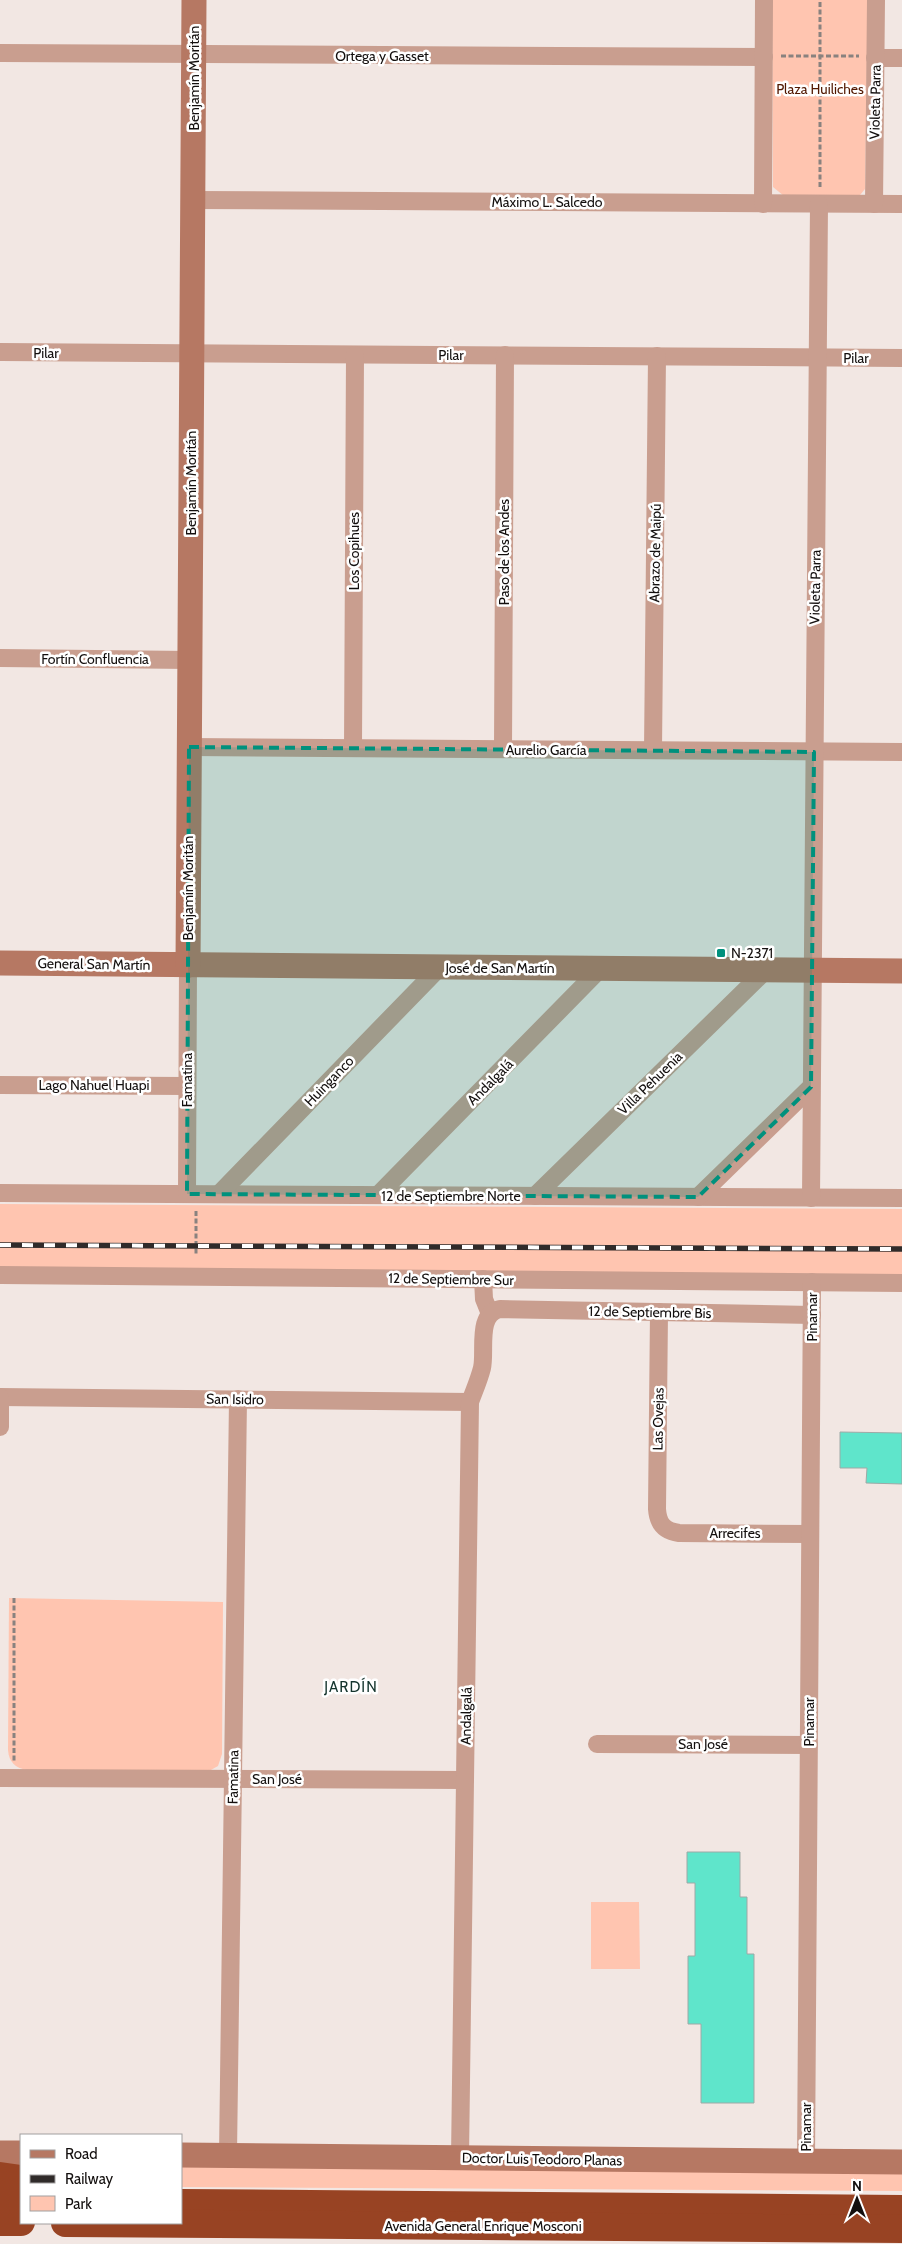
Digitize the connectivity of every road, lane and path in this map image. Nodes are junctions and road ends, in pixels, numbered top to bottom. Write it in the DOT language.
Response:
graph roads {
  1 [pos="194,0"];
  2 [pos="764,0"];
  3 [pos="820,0"];
  4 [pos="876,0"];
  5 [pos="0,52"];
  6 [pos="194,55"];
  7 [pos="820,56"];
  8 [pos="769,57"];
  9 [pos="870,57"];
  10 [pos="902,58"];
  11 [pos="820,198"];
  12 [pos="193,200"];
  13 [pos="763,204"];
  14 [pos="874,204"];
  15 [pos="902,204"];
  16 [pos="0,352"];
  17 [pos="192,354"];
  18 [pos="355,355"];
  19 [pos="506,356"];
  20 [pos="657,356"];
  21 [pos="818,358"];
  22 [pos="902,358"];
  23 [pos="0,658"];
  24 [pos="190,660"];
  25 [pos="190,747"];
  26 [pos="353,748"];
  27 [pos="503,749"];
  28 [pos="653,750"];
  29 [pos="814,752"];
  30 [pos="902,752"];
  31 [pos="0,963"];
  32 [pos="188,965"];
  33 [pos="440,967"];
  34 [pos="601,968"];
  35 [pos="766,970"];
  36 [pos="812,970"];
  37 [pos="902,971"];
  38 [pos="0,1085"];
  39 [pos="187,1086"];
  40 [pos="811,1087"];
  41 [pos="0,1193"];
  42 [pos="187,1194"];
  43 [pos="219,1194"];
  44 [pos="378,1195"];
  45 [pos="535,1196"];
  46 [pos="698,1197"];
  47 [pos="811,1198"];
  48 [pos="902,1198"];
  49 [pos="196,1256"];
  50 [pos="0,1275"];
  51 [pos="483,1279"];
  52 [pos="812,1282"];
  53 [pos="902,1283"];
  54 [pos="659,1312"];
  55 [pos="490,1314"];
  56 [pos="812,1314"];
  57 [pos="0,1397"];
  58 [pos="238,1399"];
  59 [pos="470,1402"];
  60 [pos="0,1427"];
  61 [pos="661,1525"];
  62 [pos="810,1534"];
  63 [pos="14,1598"];
  64 [pos="597,1744"];
  65 [pos="809,1745"];
  66 [pos="14,1766"];
  67 [pos="0,1778"];
  68 [pos="233,1779"];
  69 [pos="465,1780"];
  70 [pos="0,2153"];
  71 [pos="20,2153"];
  72 [pos="182,2155"];
  73 [pos="228,2155"];
  74 [pos="460,2158"];
  75 [pos="806,2161"];
  76 [pos="902,2162"];
  77 [pos="0,2176"];
  78 [pos="20,2179"];
  79 [pos="0,2201"];
  80 [pos="20,2201"];
  81 [pos="182,2202"];
  82 [pos="902,2209"];
  83 [pos="0,2222"];
  84 [pos="20,2222"];
  85 [pos="182,2224"];
  86 [pos="902,2229"];
  1 -- 6 [label="street, Benjamín Moritán"];
  2 -- 8 [label="street"];
  3 -- 7 [label="path"];
  4 -- 9 [label="street, Violeta Parra"];
  5 -- 6 [label="street, Ortega y Gasset"];
  6 -- 8 [label="street, Ortega y Gasset"];
  6 -- 12 [label="street, Benjamín Moritán"];
  7 -- 8 [label="path"];
  7 -- 9 [label="path"];
  7 -- 11 [label="path"];
  8 -- 13 [label="street"];
  9 -- 10 [label="street"];
  9 -- 14 [label="street, Violeta Parra"];
  11 -- 13 [label="street, Máximo L. Salcedo"];
  11 -- 14 [label="street, Máximo L. Salcedo"];
  11 -- 21 [label="street, Violeta Parra"];
  12 -- 13 [label="street, Máximo L. Salcedo"];
  12 -- 17 [label="street, Benjamín Moritán"];
  14 -- 15 [label="street, Máximo L. Salcedo"];
  16 -- 17 [label="street, Pilar"];
  17 -- 18 [label="street, Pilar"];
  17 -- 24 [label="street, Benjamín Moritán"];
  18 -- 19 [label="street, Pilar"];
  18 -- 26 [label="street, Los Copihues"];
  19 -- 20 [label="street, Pilar"];
  19 -- 27 [label="street, Paso de los Andes"];
  20 -- 21 [label="street, Pilar"];
  20 -- 28 [label="street, Abrazo de Maipú"];
  21 -- 22 [label="street, Pilar"];
  21 -- 29 [label="street, Violeta Parra"];
  23 -- 24 [label="street, Fortín Confluencia"];
  24 -- 25 [label="street, Benjamín Moritán"];
  25 -- 26 [label="street, Aurelio García"];
  25 -- 32 [label="street, Benjamín Moritán"];
  26 -- 27 [label="street, Aurelio García"];
  27 -- 28 [label="street, Aurelio García"];
  28 -- 29 [label="street, Aurelio García"];
  29 -- 30 [label="street, Aurelio García"];
  29 -- 36 [label="street, Violeta Parra"];
  31 -- 32 [label="street, General San Martín"];
  32 -- 33 [label="street, José de San Martín"];
  32 -- 39 [label="street, Famatina"];
  33 -- 34 [label="street, José de San Martín"];
  33 -- 43 [label="street, Huinganco"];
  34 -- 35 [label="street, José de San Martín"];
  34 -- 44 [label="street, Andalgalá"];
  35 -- 36 [label="street, José de San Martín"];
  35 -- 45 [label="street, Villa Pehuenia"];
  36 -- 37 [label="street"];
  36 -- 40 [label="street"];
  38 -- 39 [label="street, Lago Nahuel Huapi"];
  39 -- 42 [label="street, Famatina"];
  40 -- 46 [label="street"];
  40 -- 47 [label="street"];
  41 -- 42 [label="street, 12 de Septiembre Norte"];
  42 -- 43 [label="street, 12 de Septiembre Norte"];
  42 -- 49 [label="path"];
  43 -- 44 [label="street, 12 de Septiembre Norte"];
  44 -- 45 [label="street, 12 de Septiembre Norte"];
  45 -- 46 [label="street, 12 de Septiembre Norte"];
  46 -- 47 [label="street, 12 de Septiembre Norte"];
  47 -- 48 [label="street, 12 de Septiembre Norte"];
  50 -- 51 [label="street, 12 de Septiembre Sur"];
  51 -- 52 [label="street, 12 de Septiembre Sur"];
  51 -- 55 [label="street"];
  52 -- 53 [label="street, 12 de Septiembre Sur"];
  52 -- 56 [label="street, Pinamar"];
  54 -- 55 [label="street, 12 de Septiembre Bis"];
  54 -- 56 [label="street, 12 de Septiembre Bis"];
  54 -- 61 [label="street, Las Ovejas"];
  55 -- 59 [label="street, Andalgalá"];
  56 -- 62 [label="street, Pinamar"];
  57 -- 58 [label="street, San Isidro"];
  57 -- 60 [label="street"];
  58 -- 59 [label="street, San Isidro"];
  58 -- 68 [label="street, Famatina"];
  59 -- 69 [label="street, Andalgalá"];
  61 -- 62 [label="street, Arrecifes"];
  62 -- 65 [label="street, Pinamar"];
  63 -- 66 [label="path"];
  64 -- 65 [label="street, San José"];
  65 -- 75 [label="street, Pinamar"];
  67 -- 68 [label="street, San José"];
  68 -- 69 [label="street, San José"];
  68 -- 73 [label="street, Famatina"];
  69 -- 74 [label="street, Andalgalá"];
  70 -- 71 [label="street"];
  72 -- 73 [label="street, Doctor Luis Teodoro Planas"];
  73 -- 74 [label="street, Doctor Luis Teodoro Planas"];
  74 -- 75 [label="street, Doctor Luis Teodoro Planas"];
  75 -- 76 [label="street, Doctor Luis Teodoro Planas"];
  77 -- 78 [label="highway"];
  79 -- 80 [label="highway"];
  81 -- 82 [label="highway, Avenida General Enrique Mosconi"];
  83 -- 84 [label="highway"];
  85 -- 86 [label="highway, Avenida General Enrique Mosconi"];
}
